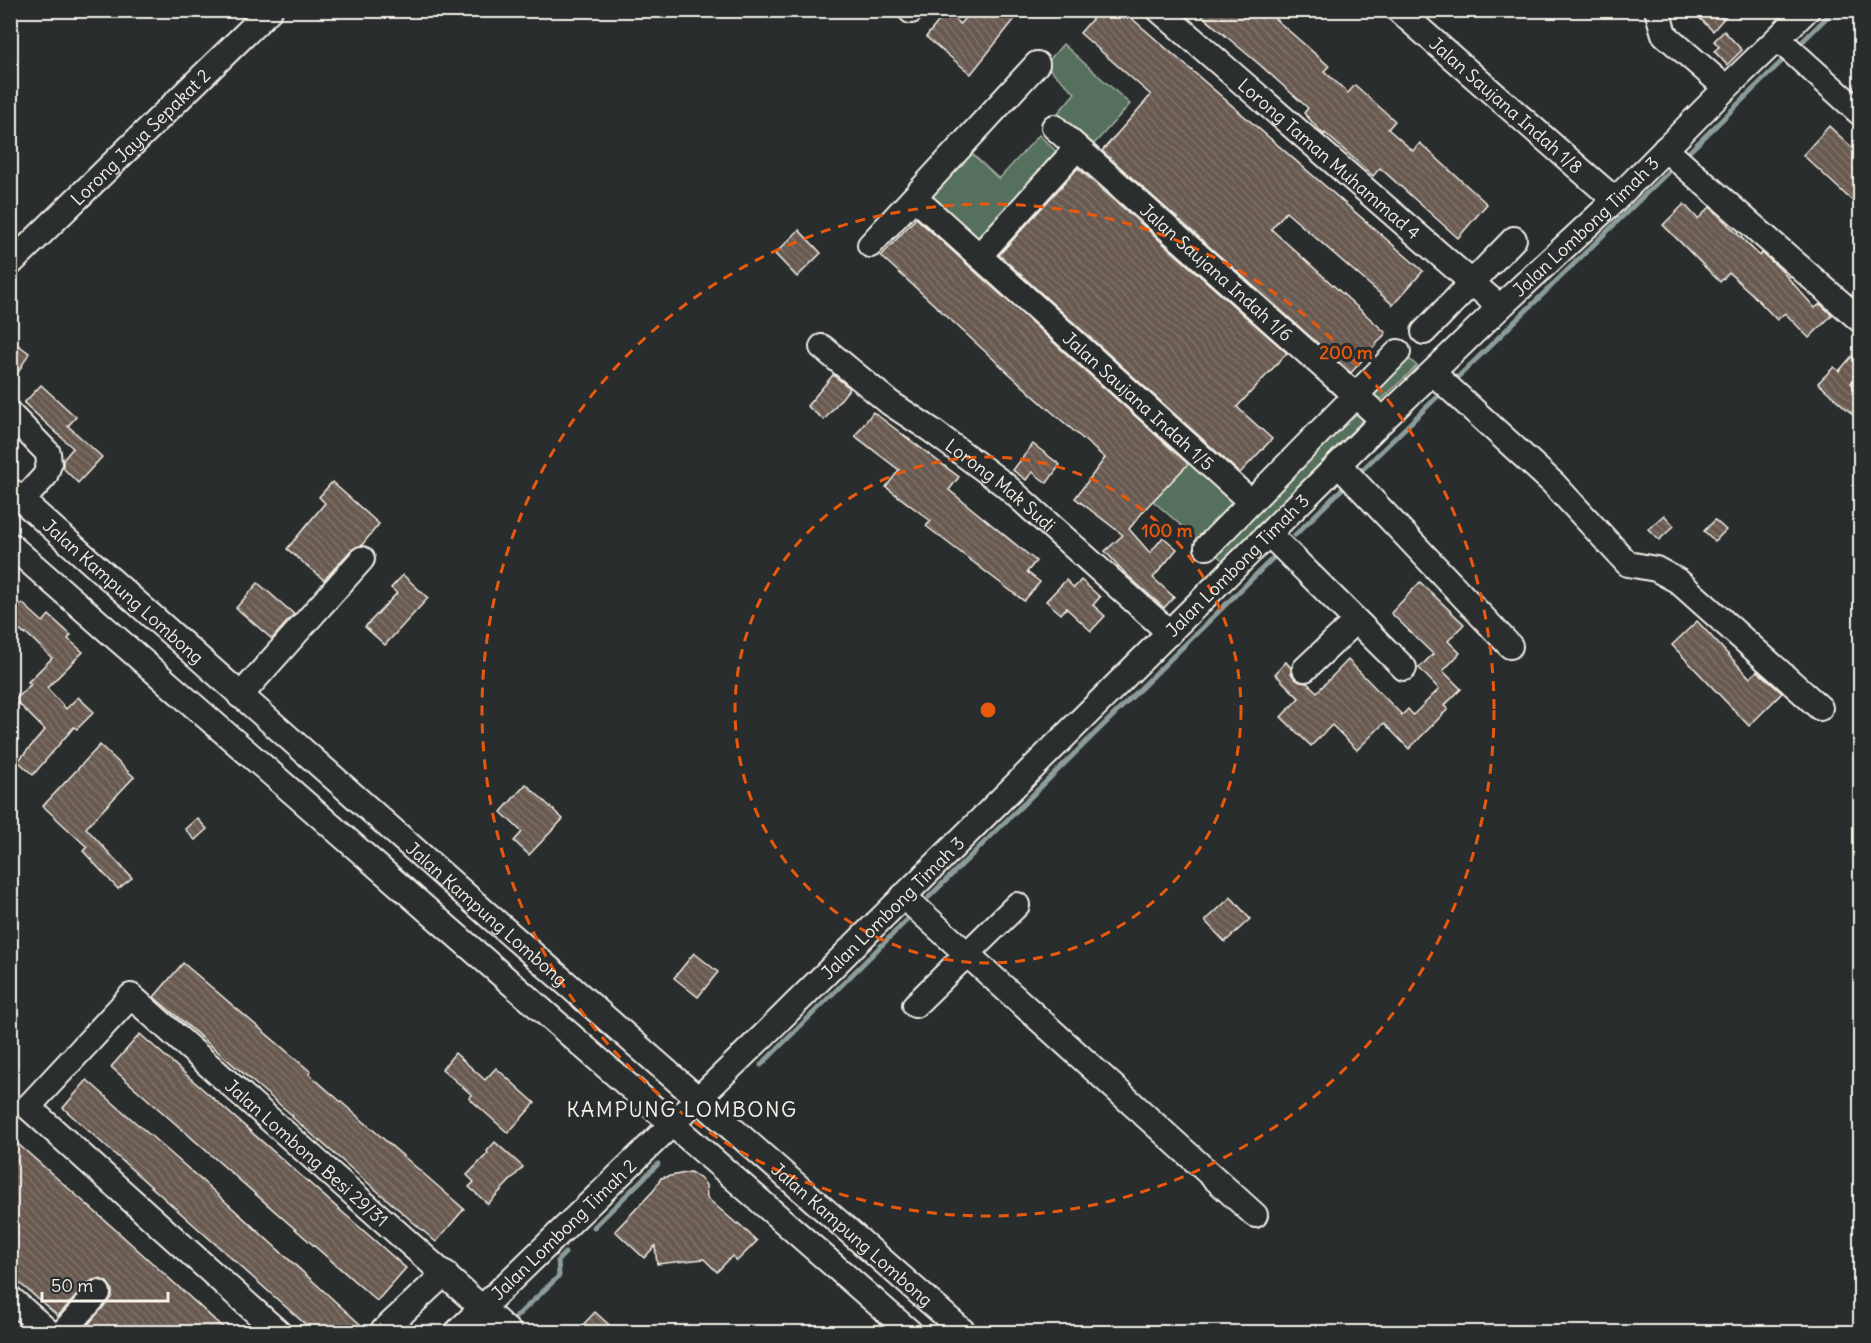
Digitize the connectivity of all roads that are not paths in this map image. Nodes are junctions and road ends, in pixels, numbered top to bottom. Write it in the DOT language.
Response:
graph roads {
  1 [pos="270,10"];
  2 [pos="1159,10"];
  3 [pos="1398,10"];
  4 [pos="1657,10"];
  5 [pos="1807,10"];
  6 [pos="1778,39"];
  7 [pos="1037,64"];
  8 [pos="1726,88"];
  9 [pos="1860,113"];
  10 [pos="1054,127"];
  11 [pos="1077,148"];
  12 [pos="1665,149"];
  13 [pos="915,198"];
  14 [pos="1615,200"];
  15 [pos="1514,238"];
  16 [pos="870,245"];
  17 [pos="979,256"];
  18 [pos="10,264"];
  19 [pos="1472,283"];
  20 [pos="1500,307"];
  21 [pos="1860,320"];
  22 [pos="1424,332"];
  23 [pos="822,347"];
  24 [pos="1398,351"];
  25 [pos="1433,373"];
  26 [pos="1356,395"];
  27 [pos="10,414"];
  28 [pos="1383,420"];
  29 [pos="1339,465"];
  30 [pos="16,496"];
  31 [pos="1251,502"];
  32 [pos="1269,534"];
  33 [pos="10,545"];
  34 [pos="1207,547"];
  35 [pos="362,559"];
  36 [pos="1356,621"];
  37 [pos="1170,633"];
  38 [pos="1510,646"];
  39 [pos="1404,668"];
  40 [pos="1305,669"];
  41 [pos="240,696"];
  42 [pos="1820,708"];
  43 [pos="903,896"];
  44 [pos="1017,905"];
  45 [pos="967,954"];
  46 [pos="915,1005"];
  47 [pos="699,1098"];
  48 [pos="19,1108"];
  49 [pos="672,1124"];
  50 [pos="1255,1215"];
  51 [pos="445,1273"];
  52 [pos="98,1293"];
  53 [pos="10,1298"];
  54 [pos="482,1309"];
  55 [pos="49,1332"];
  56 [pos="63,1332"];
  57 [pos="278,1332"];
  58 [pos="382,1332"];
  59 [pos="457,1332"];
  60 [pos="509,1332"];
  61 [pos="910,1332"];
  62 [pos="964,1332"];
  1 -- 18 [label="street, Lorong Jaya Sepakat 2"];
  2 -- 19 [label="street, Lorong Taman Muhammad 4"];
  3 -- 14 [label="street, Jalan Saujana Indah 1/8"];
  4 -- 8 [label="street"];
  5 -- 6 [label="street, Jalan Lombong Timah 3"];
  6 -- 8 [label="street, Jalan Lombong Timah 3"];
  6 -- 9 [label="street"];
  7 -- 13 [label="street"];
  8 -- 12 [label="street, Jalan Lombong Timah 3"];
  10 -- 11 [label="street, Jalan Saujana Indah 1/6"];
  11 -- 17 [label="street"];
  11 -- 26 [label="street, Jalan Saujana Indah 1/6"];
  12 -- 14 [label="street, Jalan Lombong Timah 3"];
  12 -- 21 [label="street"];
  13 -- 16 [label="street"];
  13 -- 17 [label="street, Jalan Saujana Indah 1/5"];
  14 -- 20 [label="street, Jalan Lombong Timah 3"];
  15 -- 19 [label="street"];
  17 -- 31 [label="street, Jalan Saujana Indah 1/5"];
  19 -- 20 [label="street, Lorong Taman Muhammad 4"];
  19 -- 22 [label="street"];
  20 -- 25 [label="street, Jalan Lombong Timah 3"];
  23 -- 37 [label="street, Lorong Mak Sudi"];
  24 -- 26 [label="street"];
  25 -- 28 [label="street, Jalan Lombong Timah 3"];
  25 -- 42 [label="street"];
  26 -- 28 [label="street, Jalan Saujana Indah 1/6"];
  26 -- 31 [label="street"];
  27 -- 30 [label="street"];
  28 -- 29 [label="street, Jalan Lombong Timah 3"];
  29 -- 32 [label="street, Jalan Lombong Timah 3"];
  29 -- 38 [label="street"];
  30 -- 41 [label="street, Jalan Kampung Lombong"];
  31 -- 34 [label="street"];
  32 -- 36 [label="street"];
  32 -- 37 [label="street, Jalan Lombong Timah 3"];
  33 -- 49 [label="street, Jalan Kampung Lombong"];
  35 -- 41 [label="street"];
  36 -- 39 [label="street"];
  36 -- 40 [label="street"];
  37 -- 43 [label="street, Jalan Lombong Timah 3"];
  41 -- 47 [label="street, Jalan Kampung Lombong"];
  43 -- 45 [label="street"];
  43 -- 47 [label="street, Jalan Lombong Timah 3"];
  44 -- 45 [label="street"];
  45 -- 46 [label="street"];
  45 -- 50 [label="street"];
  47 -- 49 [label="street, Jalan Lombong Timah 3"];
  47 -- 62 [label="street, Jalan Kampung Lombong"];
  48 -- 51 [label="street, Jalan Lombong Besi 29/31"];
  48 -- 57 [label="street"];
  49 -- 54 [label="street, Jalan Lombong Timah 2"];
  49 -- 61 [label="street, Jalan Kampung Lombong"];
  51 -- 54 [label="street, Jalan Lombong Besi 29/31"];
  51 -- 58 [label="street"];
  52 -- 56 [label="street"];
  53 -- 55 [label="street"];
  54 -- 59 [label="street, Jalan Lombong Timah 2"];
  54 -- 60 [label="street, Jalan Lombong Besi 29/31"];
}
